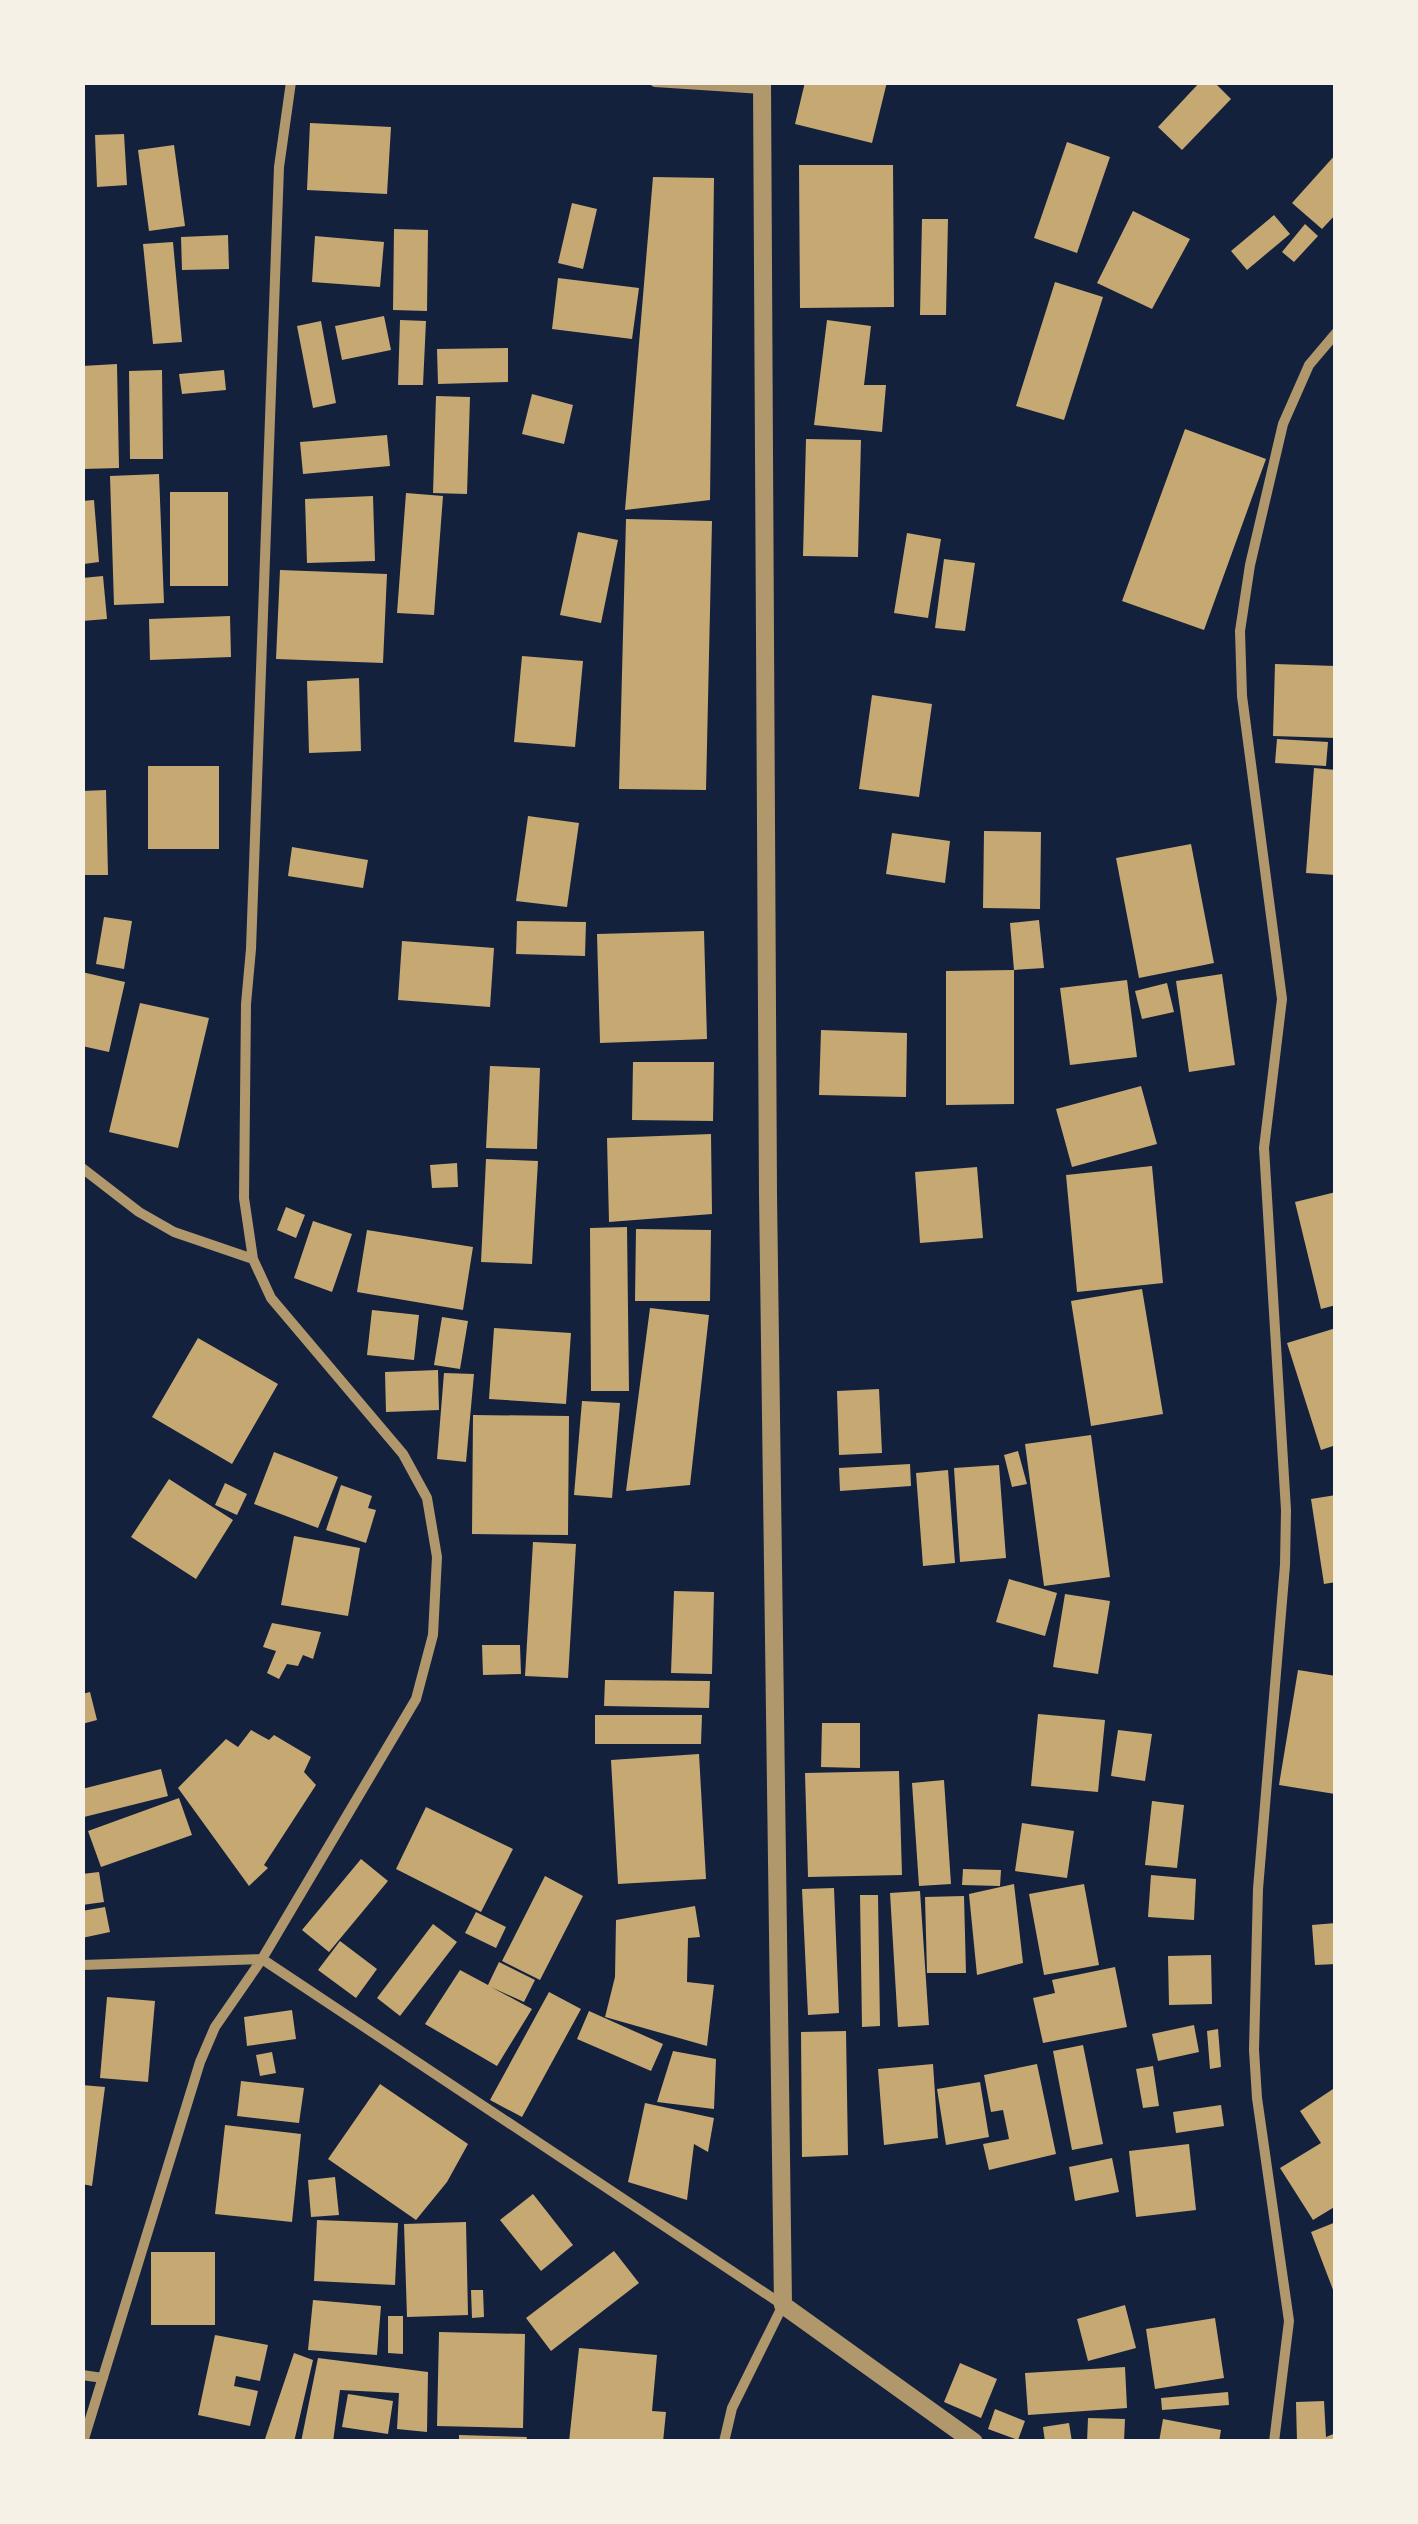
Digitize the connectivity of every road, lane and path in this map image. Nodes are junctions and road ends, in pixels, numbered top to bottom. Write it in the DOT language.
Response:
graph roads {
  1 [pos="292,82"];
  2 [pos="655,82"];
  3 [pos="762,86"];
  4 [pos="1336,333"];
  5 [pos="82,1168"];
  6 [pos="252,1259"];
  7 [pos="262,1959"];
  8 [pos="82,1966"];
  9 [pos="783,2305"];
  10 [pos="82,2375"];
  11 [pos="103,2378"];
  12 [pos="83,2442"];
  13 [pos="724,2442"];
  14 [pos="974,2442"];
  15 [pos="1274,2442"];
  1 -- 6 [label="street"];
  2 -- 3 [label="street"];
  3 -- 9 [label="street"];
  4 -- 15 [label="street"];
  5 -- 6 [label="street"];
  6 -- 7 [label="street"];
  7 -- 8 [label="street"];
  7 -- 9 [label="street"];
  7 -- 11 [label="street"];
  9 -- 13 [label="street"];
  9 -- 14 [label="street"];
  10 -- 11 [label="street"];
  11 -- 12 [label="street"];
}
